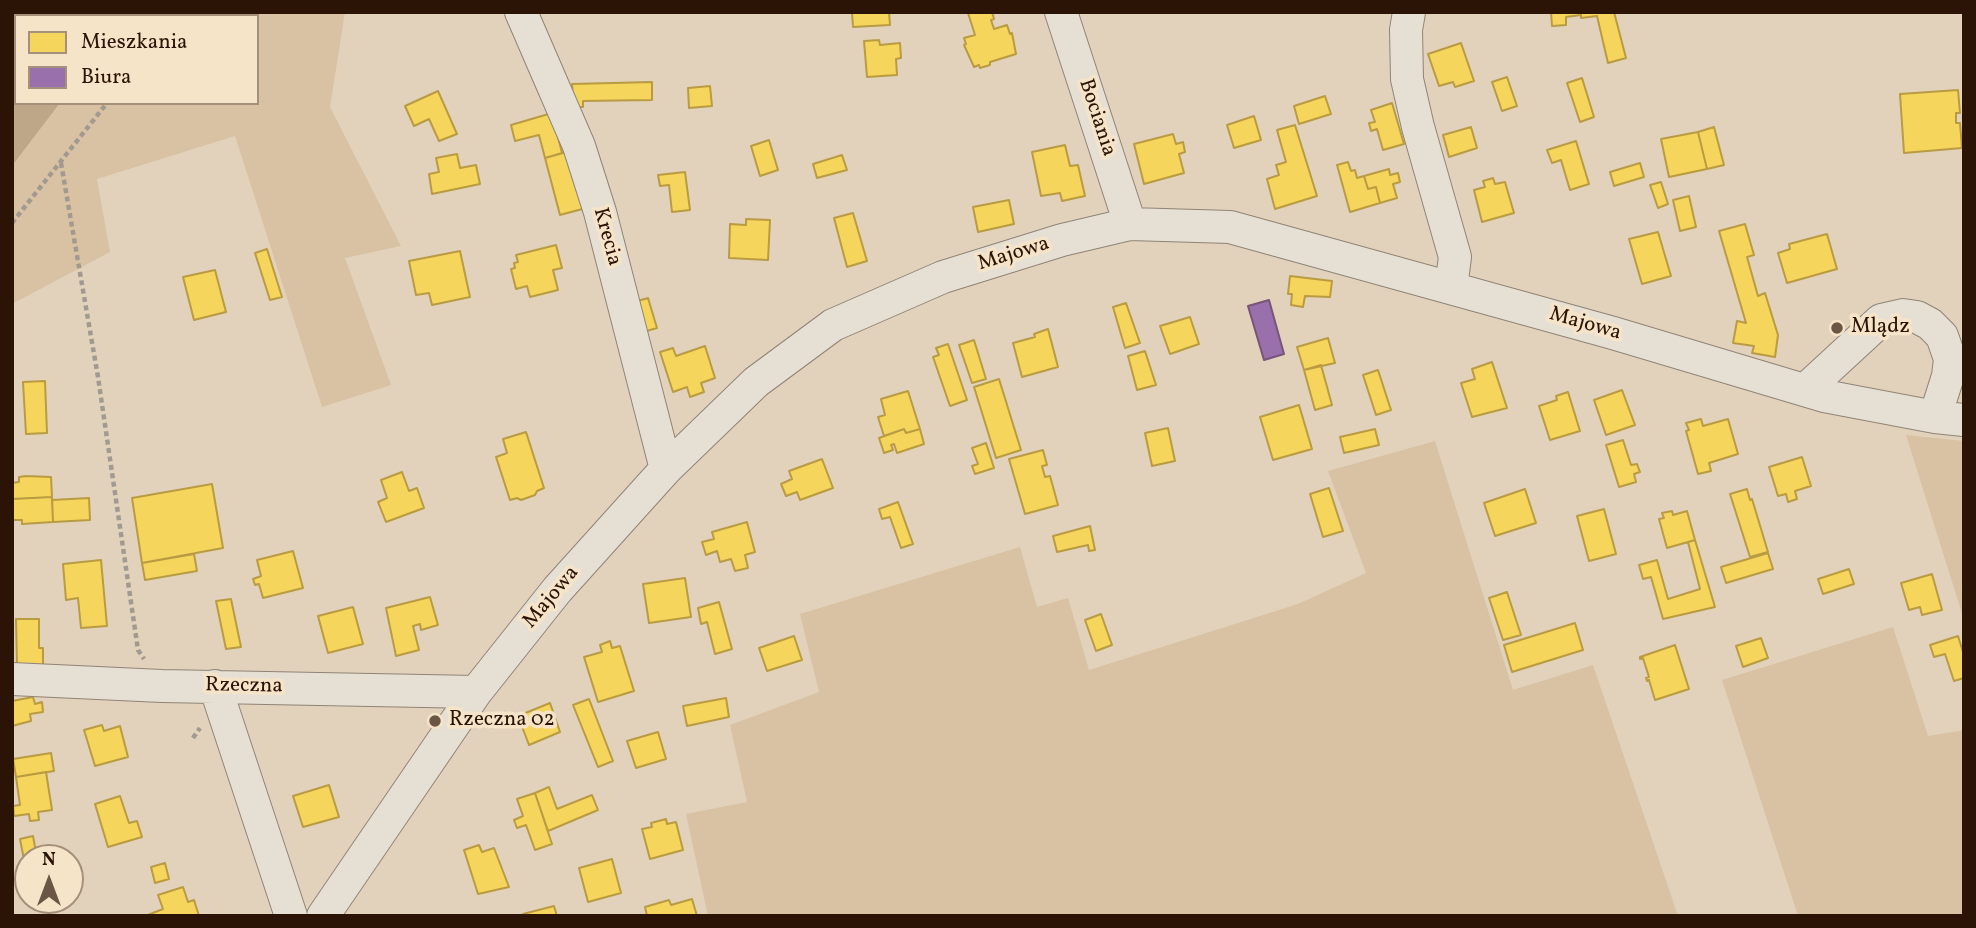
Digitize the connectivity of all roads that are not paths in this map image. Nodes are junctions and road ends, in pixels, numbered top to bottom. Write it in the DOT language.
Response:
graph roads {
  1 [pos="521,12"];
  2 [pos="1061,12"];
  3 [pos="1409,12"];
  4 [pos="1130,225"];
  5 [pos="1451,288"];
  6 [pos="1805,390"];
  7 [pos="1949,419"];
  8 [pos="666,470"];
  9 [pos="12,679"];
  10 [pos="215,686"];
  11 [pos="476,692"];
  12 [pos="291,916"];
  13 [pos="323,916"];
  1 -- 8 [label="street, Krecia"];
  2 -- 4 [label="street, Bociania"];
  3 -- 5 [label="street"];
  4 -- 5 [label="street, Majowa"];
  4 -- 8 [label="street, Majowa"];
  5 -- 6 [label="street, Majowa"];
  6 -- 7 [label="street, Majowa"];
  6 -- 7 [label="street"];
  8 -- 11 [label="street, Majowa"];
  9 -- 10 [label="street, Rzeczna"];
  10 -- 11 [label="street, Rzeczna"];
  10 -- 12 [label="street"];
  11 -- 13 [label="street, Majowa"];
}
